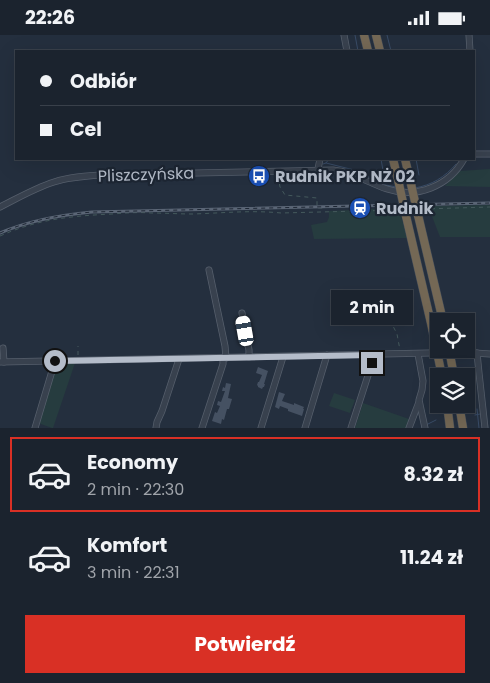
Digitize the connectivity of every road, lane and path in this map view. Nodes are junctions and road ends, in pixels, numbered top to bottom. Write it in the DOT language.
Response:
graph roads {
  1 [pos="344,35"];
  2 [pos="365,35"];
  3 [pos="469,35"];
  4 [pos="367,49"];
  5 [pos="347,50"];
  6 [pos="470,50"];
  7 [pos="475,154"];
  8 [pos="490,154"];
  9 [pos="320,160"];
  10 [pos="393,160"];
  11 [pos="405,160"];
  12 [pos="463,160"];
  13 [pos="318,169"];
  14 [pos="277,171"];
  15 [pos="0,207"];
  16 [pos="490,207"];
  17 [pos="325,208"];
  18 [pos="420,212"];
  19 [pos="404,213"];
  20 [pos="0,236"];
  21 [pos="209,270"];
  22 [pos="242,313"];
  23 [pos="441,313"];
  24 [pos="390,320"];
  25 [pos="78,346"];
  26 [pos="4,348"];
  27 [pos="429,353"];
  28 [pos="475,353"];
  29 [pos="478,353"];
  30 [pos="400,354"];
  31 [pos="418,354"];
  32 [pos="490,354"];
  33 [pos="327,355"];
  34 [pos="373,355"];
  35 [pos="248,357"];
  36 [pos="283,357"];
  37 [pos="224,358"];
  38 [pos="179,359"];
  39 [pos="77,360"];
  40 [pos="55,361"];
  41 [pos="2,362"];
  42 [pos="440,368"];
  43 [pos="419,400"];
  44 [pos="448,413"];
  45 [pos="460,413"];
  46 [pos="36,428"];
  47 [pos="156,428"];
  48 [pos="202,428"];
  49 [pos="261,428"];
  50 [pos="306,428"];
  51 [pos="351,428"];
  52 [pos="410,428"];
  53 [pos="424,428"];
  54 [pos="450,428"];
  55 [pos="463,428"];
  56 [pos="485,428"];
  1 -- 5 [label="street"];
  2 -- 4 [label="highway"];
  3 -- 6 [label="street"];
  7 -- 8 [label="street"];
  9 -- 13 [label="street"];
  10 -- 19 [label="highway, bridge"];
  11 -- 18 [label="highway, bridge"];
  12 -- 13 [label="street, Pliszczyńska"];
  13 -- 14 [label="street, Pliszczyńska"];
  14 -- 15 [label="street, Pliszczyńska"];
  14 -- 17 [label="path"];
  16 -- 18 [label="path"];
  18 -- 23 [label="highway"];
  19 -- 20 [label="path"];
  19 -- 42 [label="highway"];
  21 -- 37 [label="street"];
  22 -- 35 [label="street"];
  24 -- 30 [label="path"];
  25 -- 39 [label="path"];
  26 -- 41 [label="street"];
  27 -- 31 [label="street"];
  28 -- 29 [label="street"];
  29 -- 32 [label="street"];
  29 -- 56 [label="street"];
  30 -- 31 [label="street"];
  30 -- 34 [label="street"];
  31 -- 43 [label="street"];
  33 -- 34 [label="street"];
  33 -- 36 [label="street"];
  33 -- 50 [label="street"];
  34 -- 51 [label="street"];
  35 -- 36 [label="street"];
  35 -- 37 [label="street"];
  36 -- 49 [label="street"];
  37 -- 38 [label="street"];
  37 -- 48 [label="street"];
  38 -- 39 [label="street"];
  38 -- 47 [label="street"];
  39 -- 40 [label="street"];
  40 -- 41 [label="street"];
  40 -- 46 [label="street"];
  43 -- 52 [label="street"];
  43 -- 53 [label="street"];
  44 -- 54 [label="highway"];
  45 -- 55 [label="highway"];
}
